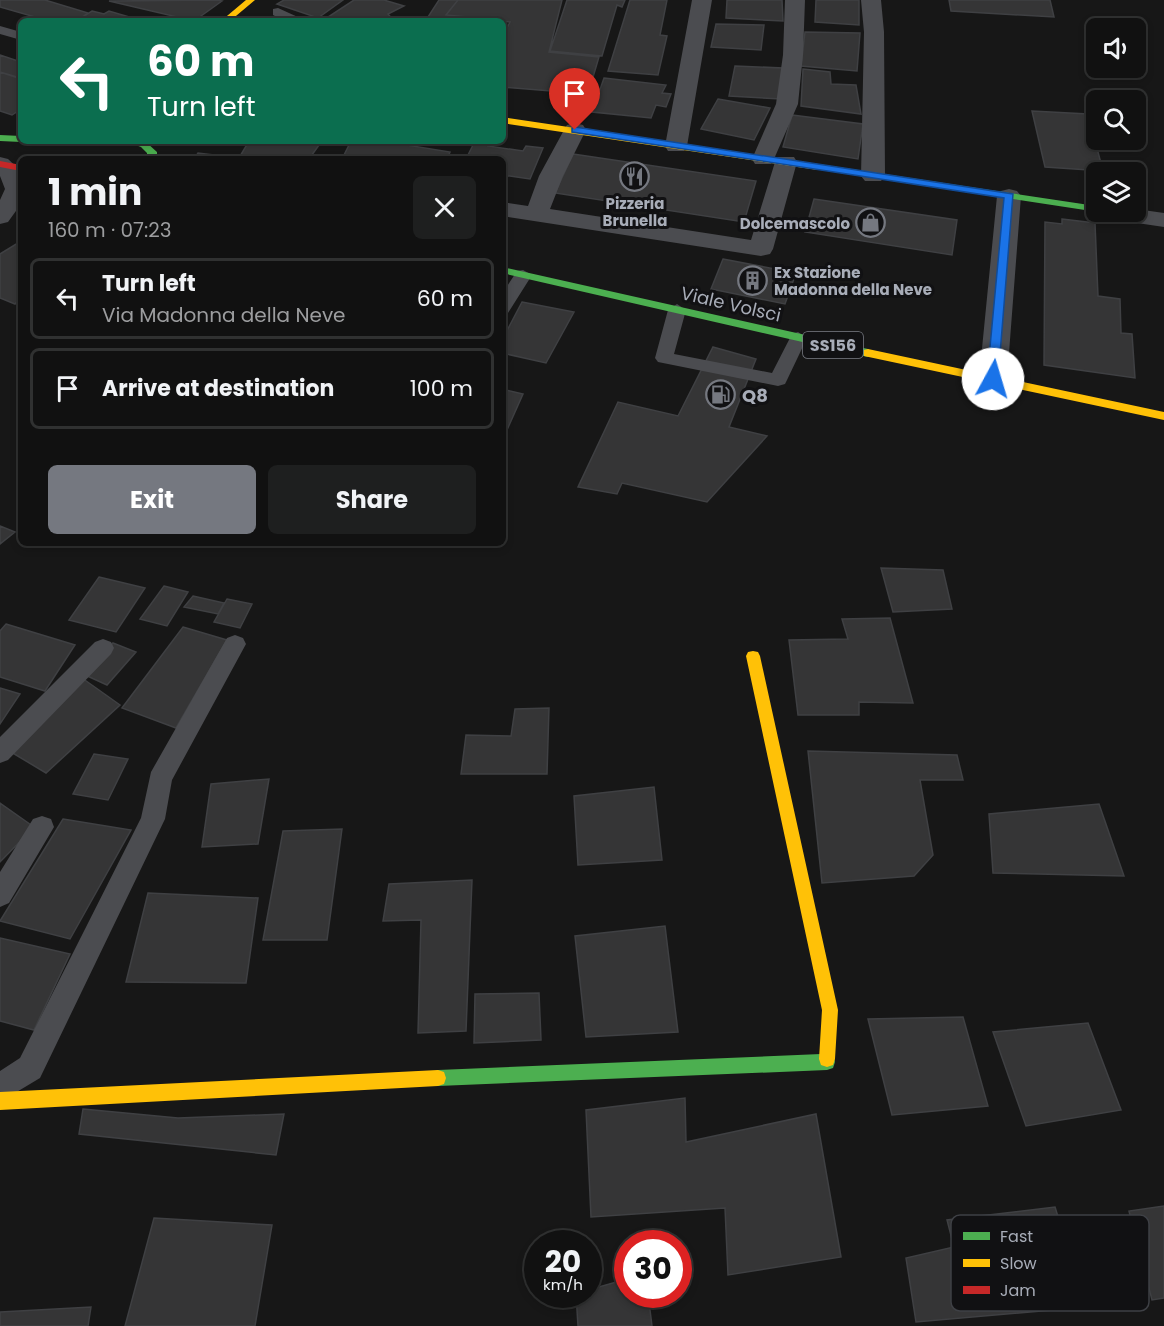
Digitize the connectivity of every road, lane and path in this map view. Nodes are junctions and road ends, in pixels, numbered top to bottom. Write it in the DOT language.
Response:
graph roads {
  1 [pos="251,0"];
  2 [pos="702,0"];
  3 [pos="795,0"];
  4 [pos="871,0"];
  5 [pos="278,12"];
  6 [pos="229,18"];
  7 [pos="289,18"];
  8 [pos="0,30"];
  9 [pos="18,35"];
  10 [pos="506,121"];
  11 [pos="575,130"];
  12 [pos="0,138"];
  13 [pos="18,140"];
  14 [pos="138,144"];
  15 [pos="676,146"];
  16 [pos="152,153"];
  17 [pos="774,160"];
  18 [pos="0,164"];
  19 [pos="18,167"];
  20 [pos="873,176"];
  21 [pos="1009,196"];
  22 [pos="9,204"];
  23 [pos="1086,208"];
  24 [pos="506,210"];
  25 [pos="536,214"];
  26 [pos="1146,217"];
  27 [pos="1164,220"];
  28 [pos="0,222"];
  29 [pos="506,271"];
  30 [pos="523,275"];
  31 [pos="506,303"];
  32 [pos="677,310"];
  33 [pos="798,338"];
  34 [pos="993,379"];
  35 [pos="1164,416"];
  36 [pos="235,644"];
  37 [pos="103,648"];
  38 [pos="753,656"];
  39 [pos="0,753"];
  40 [pos="42,827"];
  41 [pos="0,895"];
  42 [pos="0,1088"];
  43 [pos="0,1101"];
  1 -- 6 [label="street"];
  2 -- 15 [label="street"];
  3 -- 17 [label="street"];
  4 -- 20 [label="street"];
  5 -- 7 [label="lane"];
  8 -- 9 [label="lane"];
  10 -- 11 [label="street"];
  11 -- 15 [label="street"];
  11 -- 25 [label="street"];
  12 -- 13 [label="street"];
  14 -- 16 [label="street"];
  15 -- 17 [label="street"];
  17 -- 20 [label="street"];
  17 -- 25 [label="street"];
  18 -- 19 [label="street"];
  18 -- 22 [label="street"];
  20 -- 21 [label="street"];
  21 -- 23 [label="street"];
  21 -- 34 [label="street"];
  22 -- 28 [label="street"];
  24 -- 25 [label="street"];
  26 -- 27 [label="street"];
  29 -- 30 [label="street, Viale Volsci / SS156"];
  30 -- 31 [label="lane"];
  30 -- 32 [label="street, Viale Volsci / SS156"];
  32 -- 33 [label="street, Viale Volsci / SS156"];
  32 -- 33 [label="lane"];
  33 -- 34 [label="street, Viale Volsci / SS156"];
  34 -- 35 [label="street, Viale Volsci / SS156"];
  36 -- 42 [label="lane"];
  37 -- 39 [label="lane"];
  38 -- 43 [label="street"];
  40 -- 41 [label="lane"];
}
